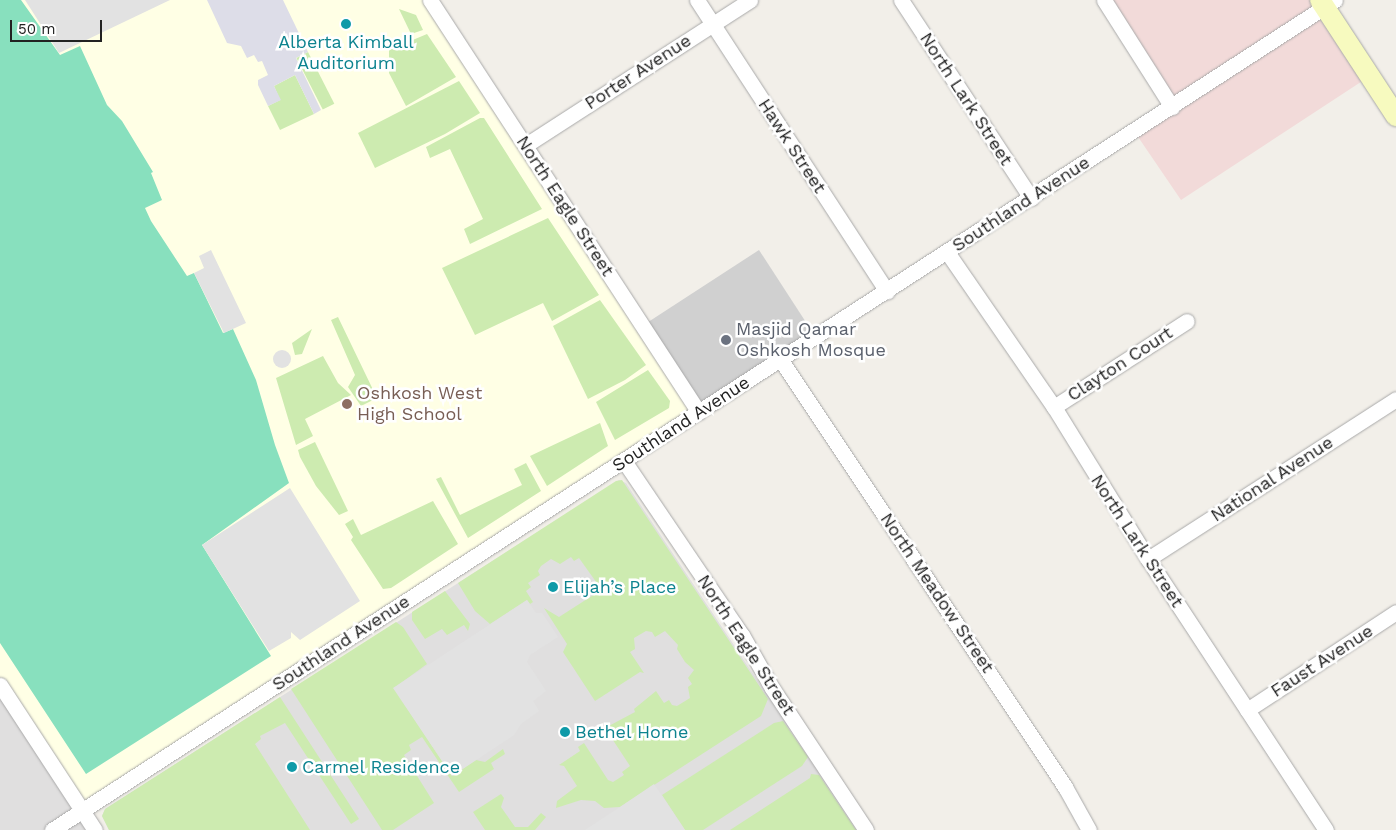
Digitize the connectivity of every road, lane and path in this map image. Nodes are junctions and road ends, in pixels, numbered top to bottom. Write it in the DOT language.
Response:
graph roads {
  1 [pos="430,0"];
  2 [pos="697,0"];
  3 [pos="750,0"];
  4 [pos="902,0"];
  5 [pos="1104,0"];
  6 [pos="1327,2"];
  7 [pos="712,24"];
  8 [pos="1172,106"];
  9 [pos="1396,116"];
  10 [pos="526,145"];
  11 [pos="1031,198"];
  12 [pos="947,252"];
  13 [pos="887,291"];
  14 [pos="1186,321"];
  15 [pos="781,360"];
  16 [pos="1396,400"];
  17 [pos="1054,408"];
  18 [pos="700,412"];
  19 [pos="624,462"];
  20 [pos="1148,559"];
  21 [pos="1396,612"];
  22 [pos="0,685"];
  23 [pos="1247,710"];
  24 [pos="82,810"];
  25 [pos="52,830"];
  26 [pos="95,830"];
  27 [pos="866,830"];
  28 [pos="1089,830"];
  29 [pos="1326,830"];
  1 -- 10 [label="street, North Eagle Street"];
  2 -- 7 [label="street, Hawk Street"];
  3 -- 7 [label="street, Porter Avenue"];
  4 -- 11 [label="street, North Lark Street"];
  5 -- 8 [label="street"];
  6 -- 8 [label="street, Southland Avenue"];
  6 -- 9 [label="street"];
  7 -- 10 [label="street, Porter Avenue"];
  7 -- 13 [label="street, Hawk Street"];
  8 -- 11 [label="street, Southland Avenue"];
  10 -- 18 [label="street, North Eagle Street"];
  11 -- 12 [label="street, Southland Avenue"];
  12 -- 13 [label="street, Southland Avenue"];
  12 -- 17 [label="street, North Lark Street"];
  13 -- 15 [label="street, Southland Avenue"];
  14 -- 17 [label="street, Clayton Court"];
  15 -- 18 [label="street, Southland Avenue"];
  15 -- 28 [label="street, North Meadow Street"];
  16 -- 20 [label="street, National Avenue"];
  17 -- 20 [label="street, North Lark Street"];
  18 -- 19 [label="street, Southland Avenue"];
  19 -- 24 [label="street, Southland Avenue"];
  19 -- 27 [label="street, North Eagle Street"];
  20 -- 23 [label="street, North Lark Street"];
  21 -- 23 [label="street, Faust Avenue"];
  22 -- 24 [label="street"];
  23 -- 29 [label="street, North Lark Street"];
  24 -- 25 [label="street, Southland Avenue"];
  24 -- 26 [label="street"];
}
